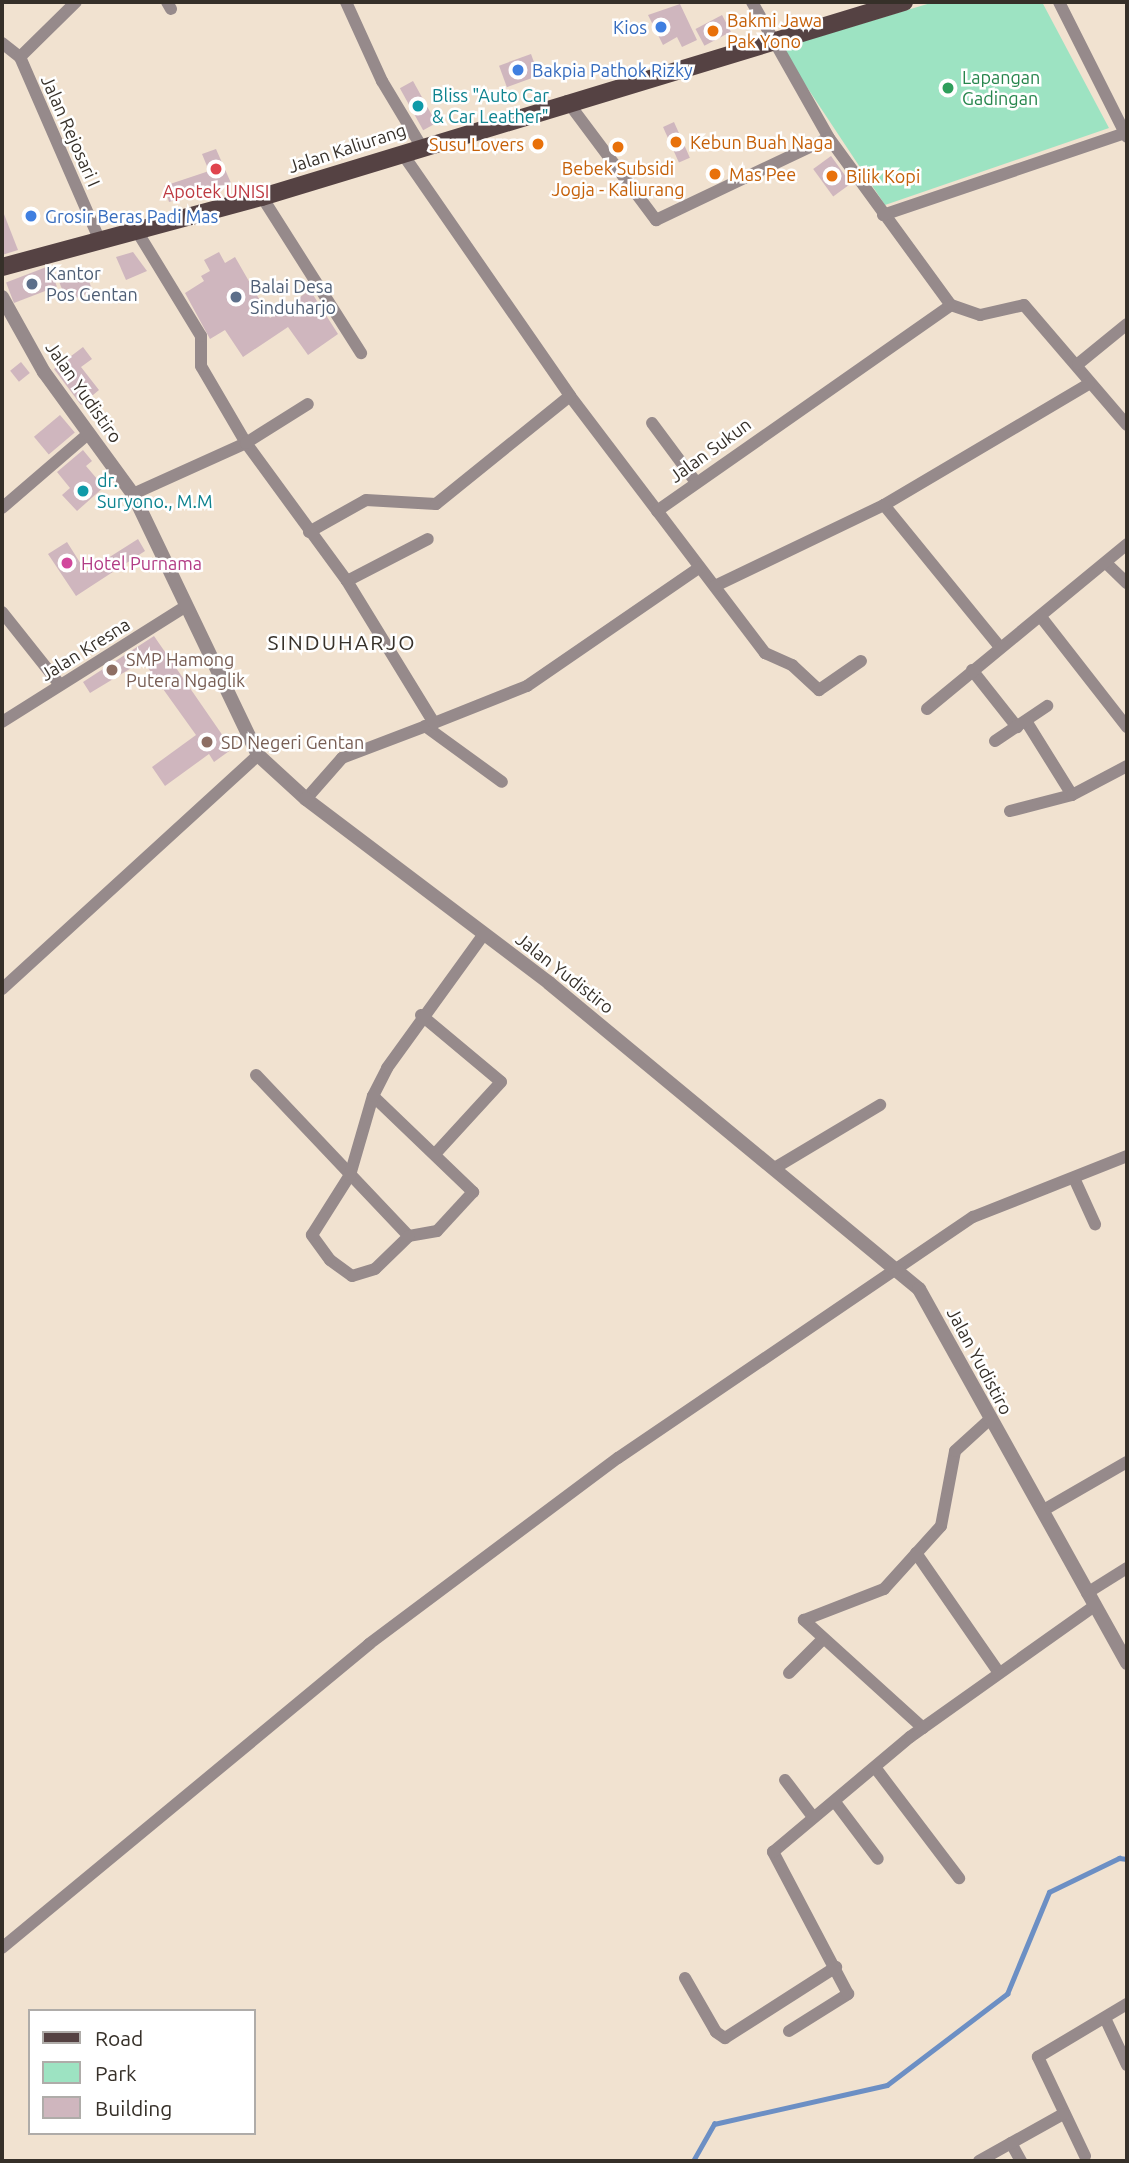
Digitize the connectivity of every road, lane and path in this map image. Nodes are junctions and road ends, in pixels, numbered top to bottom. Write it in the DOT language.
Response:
graph roads {
  1 [pos="76,2"];
  2 [pos="346,2"];
  3 [pos="752,2"];
  4 [pos="904,2"];
  5 [pos="1059,2"];
  6 [pos="774,39"];
  7 [pos="2,43"];
  8 [pos="20,57"];
  9 [pos="567,101"];
  10 [pos="1126,135"];
  11 [pos="829,138"];
  12 [pos="421,146"];
  13 [pos="402,153"];
  14 [pos="262,197"];
  15 [pos="883,215"];
  16 [pos="137,231"];
  17 [pos="100,241"];
  18 [pos="2,267"];
  19 [pos="2,297"];
  20 [pos="951,305"];
  21 [pos="1127,324"];
  22 [pos="361,353"];
  23 [pos="1078,364"];
  24 [pos="1089,384"];
  25 [pos="570,396"];
  26 [pos="307,404"];
  27 [pos="652,423"];
  28 [pos="1127,425"];
  29 [pos="88,434"];
  30 [pos="246,443"];
  31 [pos="695,481"];
  32 [pos="133,494"];
  33 [pos="3,504"];
  34 [pos="884,505"];
  35 [pos="657,511"];
  36 [pos="309,532"];
  37 [pos="428,539"];
  38 [pos="1127,544"];
  39 [pos="1106,563"];
  40 [pos="699,568"];
  41 [pos="347,581"];
  42 [pos="1127,583"];
  43 [pos="715,586"];
  44 [pos="186,606"];
  45 [pos="2,612"];
  46 [pos="1041,617"];
  47 [pos="999,646"];
  48 [pos="861,661"];
  49 [pos="972,670"];
  50 [pos="60,685"];
  51 [pos="1046,706"];
  52 [pos="927,709"];
  53 [pos="2,722"];
  54 [pos="430,724"];
  55 [pos="1021,724"];
  56 [pos="1127,727"];
  57 [pos="995,741"];
  58 [pos="258,755"];
  59 [pos="1127,766"];
  60 [pos="502,782"];
  61 [pos="1072,795"];
  62 [pos="306,799"];
  63 [pos="1010,811"];
  64 [pos="484,934"];
  65 [pos="2,989"];
  66 [pos="421,1015"];
  67 [pos="256,1076"];
  68 [pos="373,1096"];
  69 [pos="880,1105"];
  70 [pos="436,1153"];
  71 [pos="1127,1156"];
  72 [pos="773,1169"];
  73 [pos="349,1175"];
  74 [pos="1074,1178"];
  75 [pos="1095,1224"];
  76 [pos="409,1236"];
  77 [pos="895,1266"];
  78 [pos="990,1419"];
  79 [pos="1127,1462"];
  80 [pos="1042,1511"];
  81 [pos="916,1553"];
  82 [pos="1127,1568"];
  83 [pos="1090,1599"];
  84 [pos="823,1639"];
  85 [pos="1123,1644"];
  86 [pos="1127,1662"];
  87 [pos="789,1673"];
  88 [pos="999,1673"];
  89 [pos="923,1728"];
  90 [pos="877,1770"];
  91 [pos="785,1780"];
  92 [pos="835,1802"];
  93 [pos="813,1816"];
  94 [pos="878,1859"];
  95 [pos="959,1878"];
  96 [pos="2,1948"];
  97 [pos="836,1967"];
  98 [pos="685,1978"];
  99 [pos="1127,2004"];
  100 [pos="1105,2018"];
  101 [pos="789,2031"];
  102 [pos="1127,2065"];
  103 [pos="1063,2114"];
  104 [pos="1012,2143"];
  105 [pos="1085,2156"];
  106 [pos="979,2161"];
  107 [pos="1021,2161"];
  1 -- 8 [label="street"];
  2 -- 12 [label="street"];
  3 -- 6 [label="street"];
  4 -- 6 [label="main road, Jalan Kaliurang"];
  5 -- 10 [label="street"];
  6 -- 9 [label="main road, Jalan Kaliurang"];
  6 -- 11 [label="street"];
  7 -- 8 [label="street, Jalan Rejosari I"];
  8 -- 17 [label="street, Jalan Rejosari I"];
  9 -- 11 [label="street"];
  9 -- 12 [label="main road, Jalan Kaliurang"];
  10 -- 15 [label="street"];
  11 -- 15 [label="street"];
  12 -- 13 [label="main road, Jalan Kaliurang"];
  13 -- 14 [label="main road, Jalan Kaliurang"];
  13 -- 25 [label="street"];
  14 -- 16 [label="main road, Jalan Kaliurang"];
  14 -- 22 [label="street"];
  15 -- 20 [label="street"];
  16 -- 17 [label="main road, Jalan Kaliurang"];
  16 -- 30 [label="street"];
  17 -- 18 [label="main road, Jalan Kaliurang"];
  19 -- 29 [label="street, Jalan Yudistiro"];
  20 -- 23 [label="street"];
  20 -- 31 [label="street, Jalan Sukun"];
  21 -- 23 [label="street"];
  23 -- 24 [label="street"];
  24 -- 28 [label="street"];
  24 -- 34 [label="street"];
  25 -- 35 [label="street"];
  25 -- 36 [label="street"];
  26 -- 30 [label="street"];
  27 -- 31 [label="street"];
  29 -- 32 [label="street, Jalan Yudistiro"];
  29 -- 33 [label="street"];
  30 -- 32 [label="street"];
  30 -- 36 [label="street"];
  31 -- 35 [label="street, Jalan Sukun"];
  32 -- 44 [label="street, Jalan Yudistiro"];
  34 -- 43 [label="street"];
  34 -- 47 [label="street"];
  35 -- 40 [label="street"];
  36 -- 41 [label="street"];
  37 -- 41 [label="street"];
  38 -- 39 [label="street"];
  39 -- 42 [label="street"];
  39 -- 46 [label="street"];
  40 -- 43 [label="street"];
  40 -- 54 [label="street"];
  41 -- 54 [label="street"];
  43 -- 48 [label="street"];
  44 -- 50 [label="street, Jalan Kresna"];
  44 -- 58 [label="street, Jalan Yudistiro"];
  45 -- 50 [label="street"];
  46 -- 47 [label="street"];
  46 -- 56 [label="street"];
  47 -- 49 [label="street"];
  49 -- 52 [label="street"];
  49 -- 55 [label="street"];
  50 -- 53 [label="street, Jalan Kresna"];
  51 -- 55 [label="street"];
  54 -- 60 [label="street"];
  54 -- 62 [label="street"];
  55 -- 57 [label="street"];
  55 -- 61 [label="street"];
  58 -- 62 [label="street, Jalan Yudistiro"];
  58 -- 65 [label="street"];
  59 -- 61 [label="street"];
  61 -- 63 [label="street"];
  62 -- 64 [label="street, Jalan Yudistiro"];
  64 -- 66 [label="street"];
  64 -- 72 [label="street, Jalan Yudistiro"];
  66 -- 68 [label="street"];
  66 -- 70 [label="street"];
  67 -- 73 [label="street"];
  68 -- 70 [label="street"];
  68 -- 73 [label="street"];
  69 -- 72 [label="street"];
  70 -- 76 [label="street"];
  71 -- 74 [label="street"];
  72 -- 77 [label="street, Jalan Yudistiro"];
  73 -- 76 [label="street"];
  73 -- 76 [label="street"];
  74 -- 75 [label="street"];
  74 -- 77 [label="street"];
  77 -- 78 [label="street, Jalan Yudistiro"];
  77 -- 96 [label="street"];
  78 -- 80 [label="street, Jalan Yudistiro"];
  78 -- 81 [label="street"];
  79 -- 80 [label="street"];
  80 -- 83 [label="street, Jalan Yudistiro"];
  81 -- 84 [label="street"];
  81 -- 88 [label="street"];
  82 -- 83 [label="street"];
  83 -- 85 [label="street, Jalan Yudistiro"];
  83 -- 88 [label="street"];
  84 -- 87 [label="street"];
  84 -- 89 [label="street"];
  85 -- 86 [label="street, Jalan Yudistiro"];
  88 -- 89 [label="street"];
  89 -- 90 [label="street"];
  90 -- 92 [label="street"];
  90 -- 95 [label="street"];
  91 -- 93 [label="street"];
  92 -- 93 [label="street"];
  92 -- 94 [label="street"];
  93 -- 97 [label="street"];
  97 -- 98 [label="street"];
  97 -- 101 [label="street"];
  99 -- 100 [label="street"];
  100 -- 102 [label="street"];
  100 -- 103 [label="street"];
  103 -- 104 [label="street"];
  103 -- 105 [label="street"];
  104 -- 106 [label="street"];
  104 -- 107 [label="street"];
}
